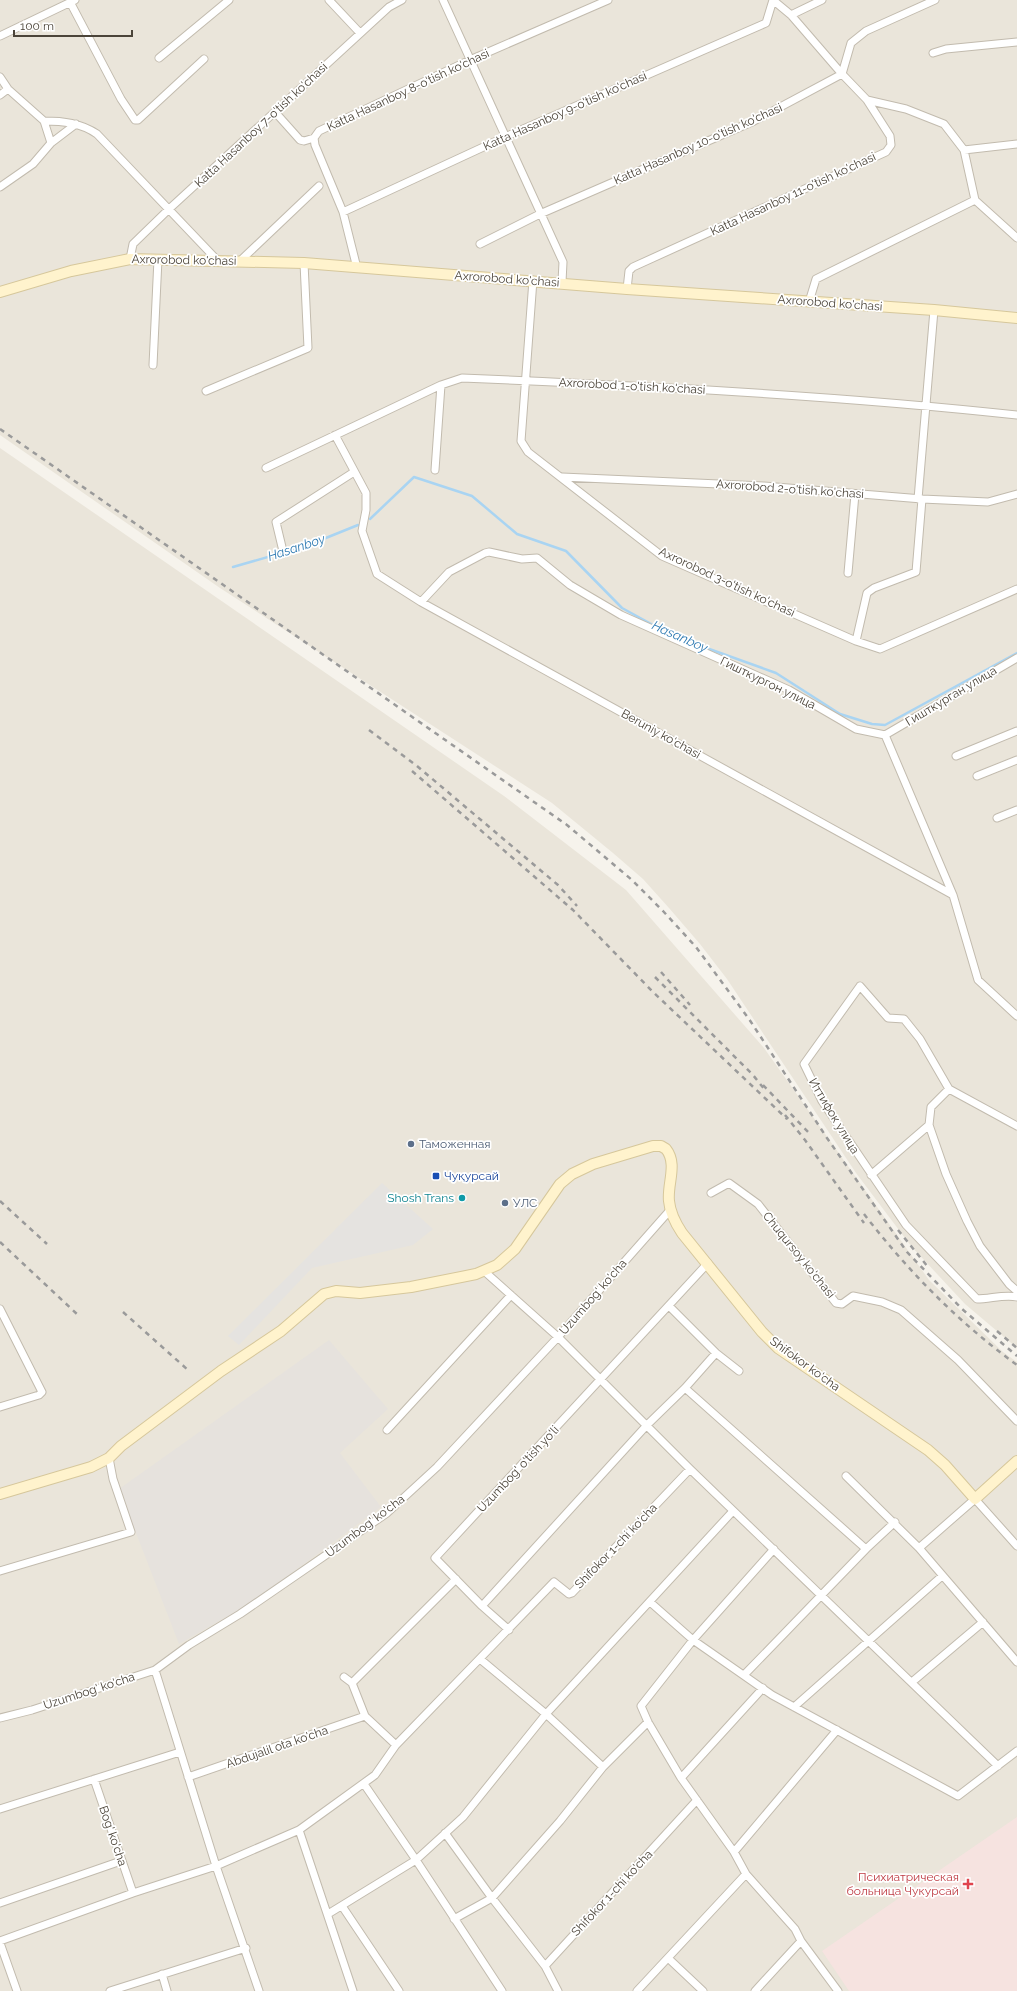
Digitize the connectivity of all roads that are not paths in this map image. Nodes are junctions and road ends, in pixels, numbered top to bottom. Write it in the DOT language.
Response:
graph roads {
  1 [pos="229,0"];
  2 [pos="329,0"];
  3 [pos="402,0"];
  4 [pos="443,0"];
  5 [pos="608,0"];
  6 [pos="773,0"];
  7 [pos="822,0"];
  8 [pos="935,0"];
  9 [pos="72,1"];
  10 [pos="790,15"];
  11 [pos="360,33"];
  12 [pos="0,36"];
  13 [pos="1017,42"];
  14 [pos="932,53"];
  15 [pos="159,58"];
  16 [pos="204,59"];
  17 [pos="470,60"];
  18 [pos="842,74"];
  19 [pos="0,77"];
  20 [pos="8,89"];
  21 [pos="0,95"];
  22 [pos="867,100"];
  23 [pos="275,112"];
  24 [pos="44,121"];
  25 [pos="76,124"];
  26 [pos="505,137"];
  27 [pos="314,138"];
  28 [pos="51,143"];
  29 [pos="1017,144"];
  30 [pos="964,150"];
  31 [pos="319,186"];
  32 [pos="0,187"];
  33 [pos="975,200"];
  34 [pos="168,210"];
  35 [pos="343,212"];
  36 [pos="540,214"];
  37 [pos="1017,238"];
  38 [pos="480,244"];
  39 [pos="130,258"];
  40 [pos="158,259"];
  41 [pos="218,261"];
  42 [pos="240,261"];
  43 [pos="304,263"];
  44 [pos="357,268"];
  45 [pos="534,280"];
  46 [pos="562,282"];
  47 [pos="627,289"];
  48 [pos="0,292"];
  49 [pos="809,302"];
  50 [pos="934,310"];
  51 [pos="1017,318"];
  52 [pos="152,365"];
  53 [pos="527,381"];
  54 [pos="441,385"];
  55 [pos="206,391"];
  56 [pos="925,405"];
  57 [pos="1017,415"];
  58 [pos="335,435"];
  59 [pos="266,468"];
  60 [pos="435,470"];
  61 [pos="354,472"];
  62 [pos="562,477"];
  63 [pos="854,494"];
  64 [pos="1017,494"];
  65 [pos="920,499"];
  66 [pos="282,547"];
  67 [pos="848,573"];
  68 [pos="1017,589"];
  69 [pos="421,602"];
  70 [pos="856,641"];
  71 [pos="1017,658"];
  72 [pos="1017,731"];
  73 [pos="885,735"];
  74 [pos="956,756"];
  75 [pos="1017,760"];
  76 [pos="977,776"];
  77 [pos="1017,810"];
  78 [pos="997,818"];
  79 [pos="953,895"];
  80 [pos="1017,1016"];
  81 [pos="949,1089"];
  82 [pos="929,1125"];
  83 [pos="1017,1126"];
  84 [pos="871,1175"];
  85 [pos="711,1193"];
  86 [pos="670,1209"];
  87 [pos="708,1263"];
  88 [pos="484,1271"];
  89 [pos="1017,1292"];
  90 [pos="511,1295"];
  91 [pos="1017,1297"];
  92 [pos="669,1306"];
  93 [pos="0,1309"];
  94 [pos="558,1337"];
  95 [pos="716,1353"];
  96 [pos="739,1371"];
  97 [pos="601,1380"];
  98 [pos="685,1388"];
  99 [pos="0,1407"];
  100 [pos="1017,1421"];
  101 [pos="647,1425"];
  102 [pos="387,1430"];
  103 [pos="109,1458"];
  104 [pos="1017,1461"];
  105 [pos="690,1470"];
  106 [pos="846,1476"];
  107 [pos="0,1494"];
  108 [pos="975,1499"];
  109 [pos="733,1511"];
  110 [pos="895,1522"];
  111 [pos="1017,1546"];
  112 [pos="919,1548"];
  113 [pos="774,1549"];
  114 [pos="866,1550"];
  115 [pos="0,1571"];
  116 [pos="942,1576"];
  117 [pos="456,1579"];
  118 [pos="822,1594"];
  119 [pos="650,1602"];
  120 [pos="482,1606"];
  121 [pos="983,1622"];
  122 [pos="509,1630"];
  123 [pos="693,1640"];
  124 [pos="870,1641"];
  125 [pos="480,1659"];
  126 [pos="1017,1662"];
  127 [pos="154,1670"];
  128 [pos="744,1675"];
  129 [pos="344,1677"];
  130 [pos="352,1682"];
  131 [pos="912,1682"];
  132 [pos="763,1688"];
  133 [pos="794,1707"];
  134 [pos="546,1714"];
  135 [pos="365,1716"];
  136 [pos="0,1718"];
  137 [pos="648,1722"];
  138 [pos="836,1730"];
  139 [pos="396,1745"];
  140 [pos="1017,1751"];
  141 [pos="180,1752"];
  142 [pos="998,1766"];
  143 [pos="603,1767"];
  144 [pos="188,1777"];
  145 [pos="681,1778"];
  146 [pos="94,1779"];
  147 [pos="364,1784"];
  148 [pos="698,1800"];
  149 [pos="0,1809"];
  150 [pos="299,1830"];
  151 [pos="445,1833"];
  152 [pos="734,1852"];
  153 [pos="416,1860"];
  154 [pos="121,1861"];
  155 [pos="216,1866"];
  156 [pos="746,1874"];
  157 [pos="133,1893"];
  158 [pos="492,1898"];
  159 [pos="0,1903"];
  160 [pos="342,1906"];
  161 [pos="328,1914"];
  162 [pos="454,1919"];
  163 [pos="801,1941"];
  164 [pos="0,1942"];
  165 [pos="246,1948"];
  166 [pos="668,1958"];
  167 [pos="545,1966"];
  168 [pos="162,1974"];
  169 [pos="17,1991"];
  170 [pos="110,1991"];
  171 [pos="167,1991"];
  172 [pos="260,1991"];
  173 [pos="353,1991"];
  174 [pos="399,1991"];
  175 [pos="502,1991"];
  176 [pos="558,1991"];
  177 [pos="637,1991"];
  178 [pos="704,1991"];
  179 [pos="755,1991"];
  180 [pos="838,1991"];
  1 -- 15 [label="street"];
  2 -- 11 [label="street"];
  3 -- 11 [label="street, Katta Hasanboy 7-o'tish ko'chasi"];
  4 -- 17 [label="street"];
  5 -- 17 [label="street, Katta Hasanboy 8-o'tish ko'chasi"];
  6 -- 10 [label="street, Katta Hasanboy 11-o'tish ko'chasi"];
  6 -- 26 [label="street, Katta Hasanboy 9-o'tish ko'chasi"];
  7 -- 10 [label="street"];
  8 -- 18 [label="street"];
  9 -- 12 [label="street"];
  9 -- 16 [label="street"];
  10 -- 18 [label="street, Katta Hasanboy 11-o'tish ko'chasi"];
  11 -- 23 [label="street, Katta Hasanboy 7-o'tish ko'chasi"];
  13 -- 14 [label="street"];
  17 -- 26 [label="street"];
  17 -- 27 [label="street, Katta Hasanboy 8-o'tish ko'chasi"];
  18 -- 22 [label="street, Katta Hasanboy 11-o'tish ko'chasi"];
  18 -- 36 [label="street, Katta Hasanboy 10-o'tish ko'chasi"];
  19 -- 20 [label="street"];
  20 -- 21 [label="street"];
  20 -- 24 [label="street"];
  22 -- 30 [label="street"];
  22 -- 47 [label="street, Katta Hasanboy 11-o'tish ko'chasi"];
  23 -- 27 [label="street"];
  23 -- 34 [label="street, Katta Hasanboy 7-o'tish ko'chasi"];
  24 -- 25 [label="street"];
  24 -- 28 [label="street"];
  25 -- 28 [label="street"];
  25 -- 34 [label="street"];
  26 -- 35 [label="street, Katta Hasanboy 9-o'tish ko'chasi"];
  26 -- 36 [label="street"];
  27 -- 35 [label="street, Katta Hasanboy 8-o'tish ko'chasi"];
  28 -- 32 [label="street"];
  29 -- 30 [label="street"];
  30 -- 33 [label="street"];
  31 -- 42 [label="street"];
  33 -- 37 [label="street"];
  33 -- 49 [label="street"];
  34 -- 39 [label="street, Katta Hasanboy 7-o'tish ko'chasi"];
  34 -- 41 [label="street"];
  35 -- 44 [label="street, Katta Hasanboy 8-o'tish ko'chasi"];
  36 -- 38 [label="street, Katta Hasanboy 10-o'tish ko'chasi"];
  36 -- 46 [label="street"];
  39 -- 40 [label="street, Axrorobod ko'chasi"];
  39 -- 48 [label="street, Axrorobod ko'chasi"];
  40 -- 41 [label="street, Axrorobod ko'chasi"];
  40 -- 52 [label="street"];
  41 -- 42 [label="street, Axrorobod ko'chasi"];
  42 -- 43 [label="street, Axrorobod ko'chasi"];
  43 -- 44 [label="street, Axrorobod ko'chasi"];
  43 -- 55 [label="street"];
  44 -- 45 [label="street, Axrorobod ko'chasi"];
  45 -- 46 [label="street, Axrorobod ko'chasi"];
  45 -- 53 [label="street, Axrorobod 3-o'tish ko'chasi"];
  46 -- 47 [label="street, Axrorobod ko'chasi"];
  47 -- 49 [label="street, Axrorobod ko'chasi"];
  49 -- 50 [label="street, Axrorobod ko'chasi"];
  50 -- 51 [label="street, Axrorobod ko'chasi"];
  50 -- 56 [label="street"];
  53 -- 54 [label="street, Axrorobod 1-o'tish ko'chasi"];
  53 -- 56 [label="street, Axrorobod 1-o'tish ko'chasi"];
  53 -- 62 [label="street, Axrorobod 3-o'tish ko'chasi"];
  54 -- 58 [label="street, Axrorobod 1-o'tish ko'chasi"];
  54 -- 60 [label="street"];
  56 -- 57 [label="street, Axrorobod 1-o'tish ko'chasi"];
  56 -- 65 [label="street"];
  58 -- 59 [label="street, Axrorobod 1-o'tish ko'chasi"];
  58 -- 61 [label="street, Beruniy ko'chasi"];
  61 -- 66 [label="street"];
  61 -- 69 [label="street, Beruniy ko'chasi"];
  62 -- 63 [label="street, Axrorobod 2-o'tish ko'chasi"];
  62 -- 70 [label="street, Axrorobod 3-o'tish ko'chasi"];
  63 -- 65 [label="street, Axrorobod 2-o'tish ko'chasi"];
  63 -- 67 [label="street"];
  64 -- 65 [label="street, Axrorobod 2-o'tish ko'chasi"];
  65 -- 70 [label="street"];
  68 -- 70 [label="street, Axrorobod 3-o'tish ko'chasi"];
  69 -- 73 [label="street, Гишткургон улица"];
  69 -- 79 [label="street, Beruniy ko'chasi"];
  71 -- 73 [label="street, Гишткурган улица"];
  72 -- 74 [label="street"];
  73 -- 79 [label="street"];
  75 -- 76 [label="street"];
  77 -- 78 [label="street"];
  79 -- 80 [label="street"];
  81 -- 82 [label="street"];
  81 -- 83 [label="street"];
  81 -- 84 [label="street, Иттифок улица"];
  82 -- 84 [label="street"];
  82 -- 89 [label="street"];
  84 -- 91 [label="street, Иттифок улица"];
  85 -- 100 [label="street, Chuqursoy ko'chasi"];
  86 -- 87 [label="street, Shifokor ko'cha"];
  86 -- 88 [label="street, Shifokor ko'cha"];
  86 -- 94 [label="street, Uzumbog' ko'cha"];
  87 -- 92 [label="street, Uzumbog' o'tish yo'li"];
  87 -- 108 [label="street, Shifokor ko'cha"];
  88 -- 90 [label="street"];
  88 -- 103 [label="street"];
  90 -- 94 [label="street"];
  90 -- 102 [label="street"];
  92 -- 95 [label="street"];
  92 -- 97 [label="street, Uzumbog' o'tish yo'li"];
  93 -- 99 [label="street"];
  94 -- 97 [label="street"];
  94 -- 127 [label="street, Uzumbog' ko'cha"];
  95 -- 96 [label="street"];
  95 -- 98 [label="street"];
  97 -- 101 [label="street"];
  97 -- 117 [label="street, Uzumbog' o'tish yo'li"];
  98 -- 101 [label="street"];
  98 -- 114 [label="street"];
  101 -- 105 [label="street"];
  101 -- 120 [label="street"];
  103 -- 107 [label="street"];
  103 -- 115 [label="street"];
  104 -- 108 [label="street"];
  105 -- 109 [label="street"];
  105 -- 122 [label="street, Shifokor 1-chi ko'cha"];
  106 -- 110 [label="street"];
  108 -- 111 [label="street"];
  108 -- 112 [label="street"];
  109 -- 113 [label="street"];
  109 -- 119 [label="street"];
  110 -- 112 [label="street"];
  110 -- 114 [label="street"];
  112 -- 116 [label="street"];
  113 -- 118 [label="street"];
  113 -- 123 [label="street"];
  114 -- 118 [label="street"];
  116 -- 121 [label="street"];
  116 -- 124 [label="street"];
  117 -- 120 [label="street"];
  117 -- 130 [label="street"];
  118 -- 124 [label="street"];
  118 -- 128 [label="street"];
  119 -- 123 [label="street"];
  119 -- 134 [label="street"];
  120 -- 122 [label="street"];
  121 -- 126 [label="street"];
  121 -- 131 [label="street"];
  122 -- 125 [label="street"];
  123 -- 128 [label="street"];
  123 -- 137 [label="street"];
  124 -- 131 [label="street"];
  124 -- 133 [label="street"];
  125 -- 134 [label="street"];
  125 -- 139 [label="street"];
  127 -- 136 [label="street, Uzumbog' ko'cha"];
  127 -- 141 [label="street"];
  128 -- 132 [label="street"];
  129 -- 130 [label="street"];
  130 -- 135 [label="street"];
  131 -- 142 [label="street"];
  132 -- 133 [label="street"];
  132 -- 145 [label="street"];
  133 -- 138 [label="street"];
  134 -- 143 [label="street"];
  134 -- 151 [label="street"];
  135 -- 139 [label="street"];
  135 -- 144 [label="street, Abdujalil ota ko'cha"];
  137 -- 143 [label="street"];
  137 -- 145 [label="street"];
  138 -- 142 [label="street"];
  138 -- 152 [label="street"];
  139 -- 147 [label="street"];
  140 -- 142 [label="street"];
  141 -- 144 [label="street"];
  141 -- 146 [label="street"];
  143 -- 158 [label="street"];
  144 -- 155 [label="street"];
  145 -- 148 [label="street"];
  146 -- 149 [label="street"];
  146 -- 154 [label="street, Bog' ko'cha"];
  147 -- 150 [label="street"];
  147 -- 153 [label="street"];
  148 -- 152 [label="street"];
  148 -- 167 [label="street, Shifokor 1-chi ko'cha"];
  150 -- 155 [label="street"];
  150 -- 161 [label="street"];
  151 -- 153 [label="street"];
  151 -- 158 [label="street"];
  152 -- 156 [label="street"];
  153 -- 160 [label="street"];
  153 -- 162 [label="street"];
  154 -- 157 [label="street, Bog' ko'cha"];
  154 -- 159 [label="street"];
  155 -- 157 [label="street"];
  155 -- 165 [label="street"];
  156 -- 163 [label="street"];
  156 -- 166 [label="street"];
  157 -- 164 [label="street"];
  158 -- 162 [label="street"];
  158 -- 167 [label="street"];
  160 -- 161 [label="street"];
  160 -- 174 [label="street"];
  161 -- 173 [label="street"];
  162 -- 175 [label="street"];
  163 -- 179 [label="street"];
  163 -- 180 [label="street"];
  164 -- 169 [label="street"];
  165 -- 168 [label="street"];
  165 -- 172 [label="street"];
  166 -- 177 [label="street"];
  166 -- 178 [label="street"];
  167 -- 176 [label="street"];
  168 -- 170 [label="street"];
  168 -- 171 [label="street"];
}
